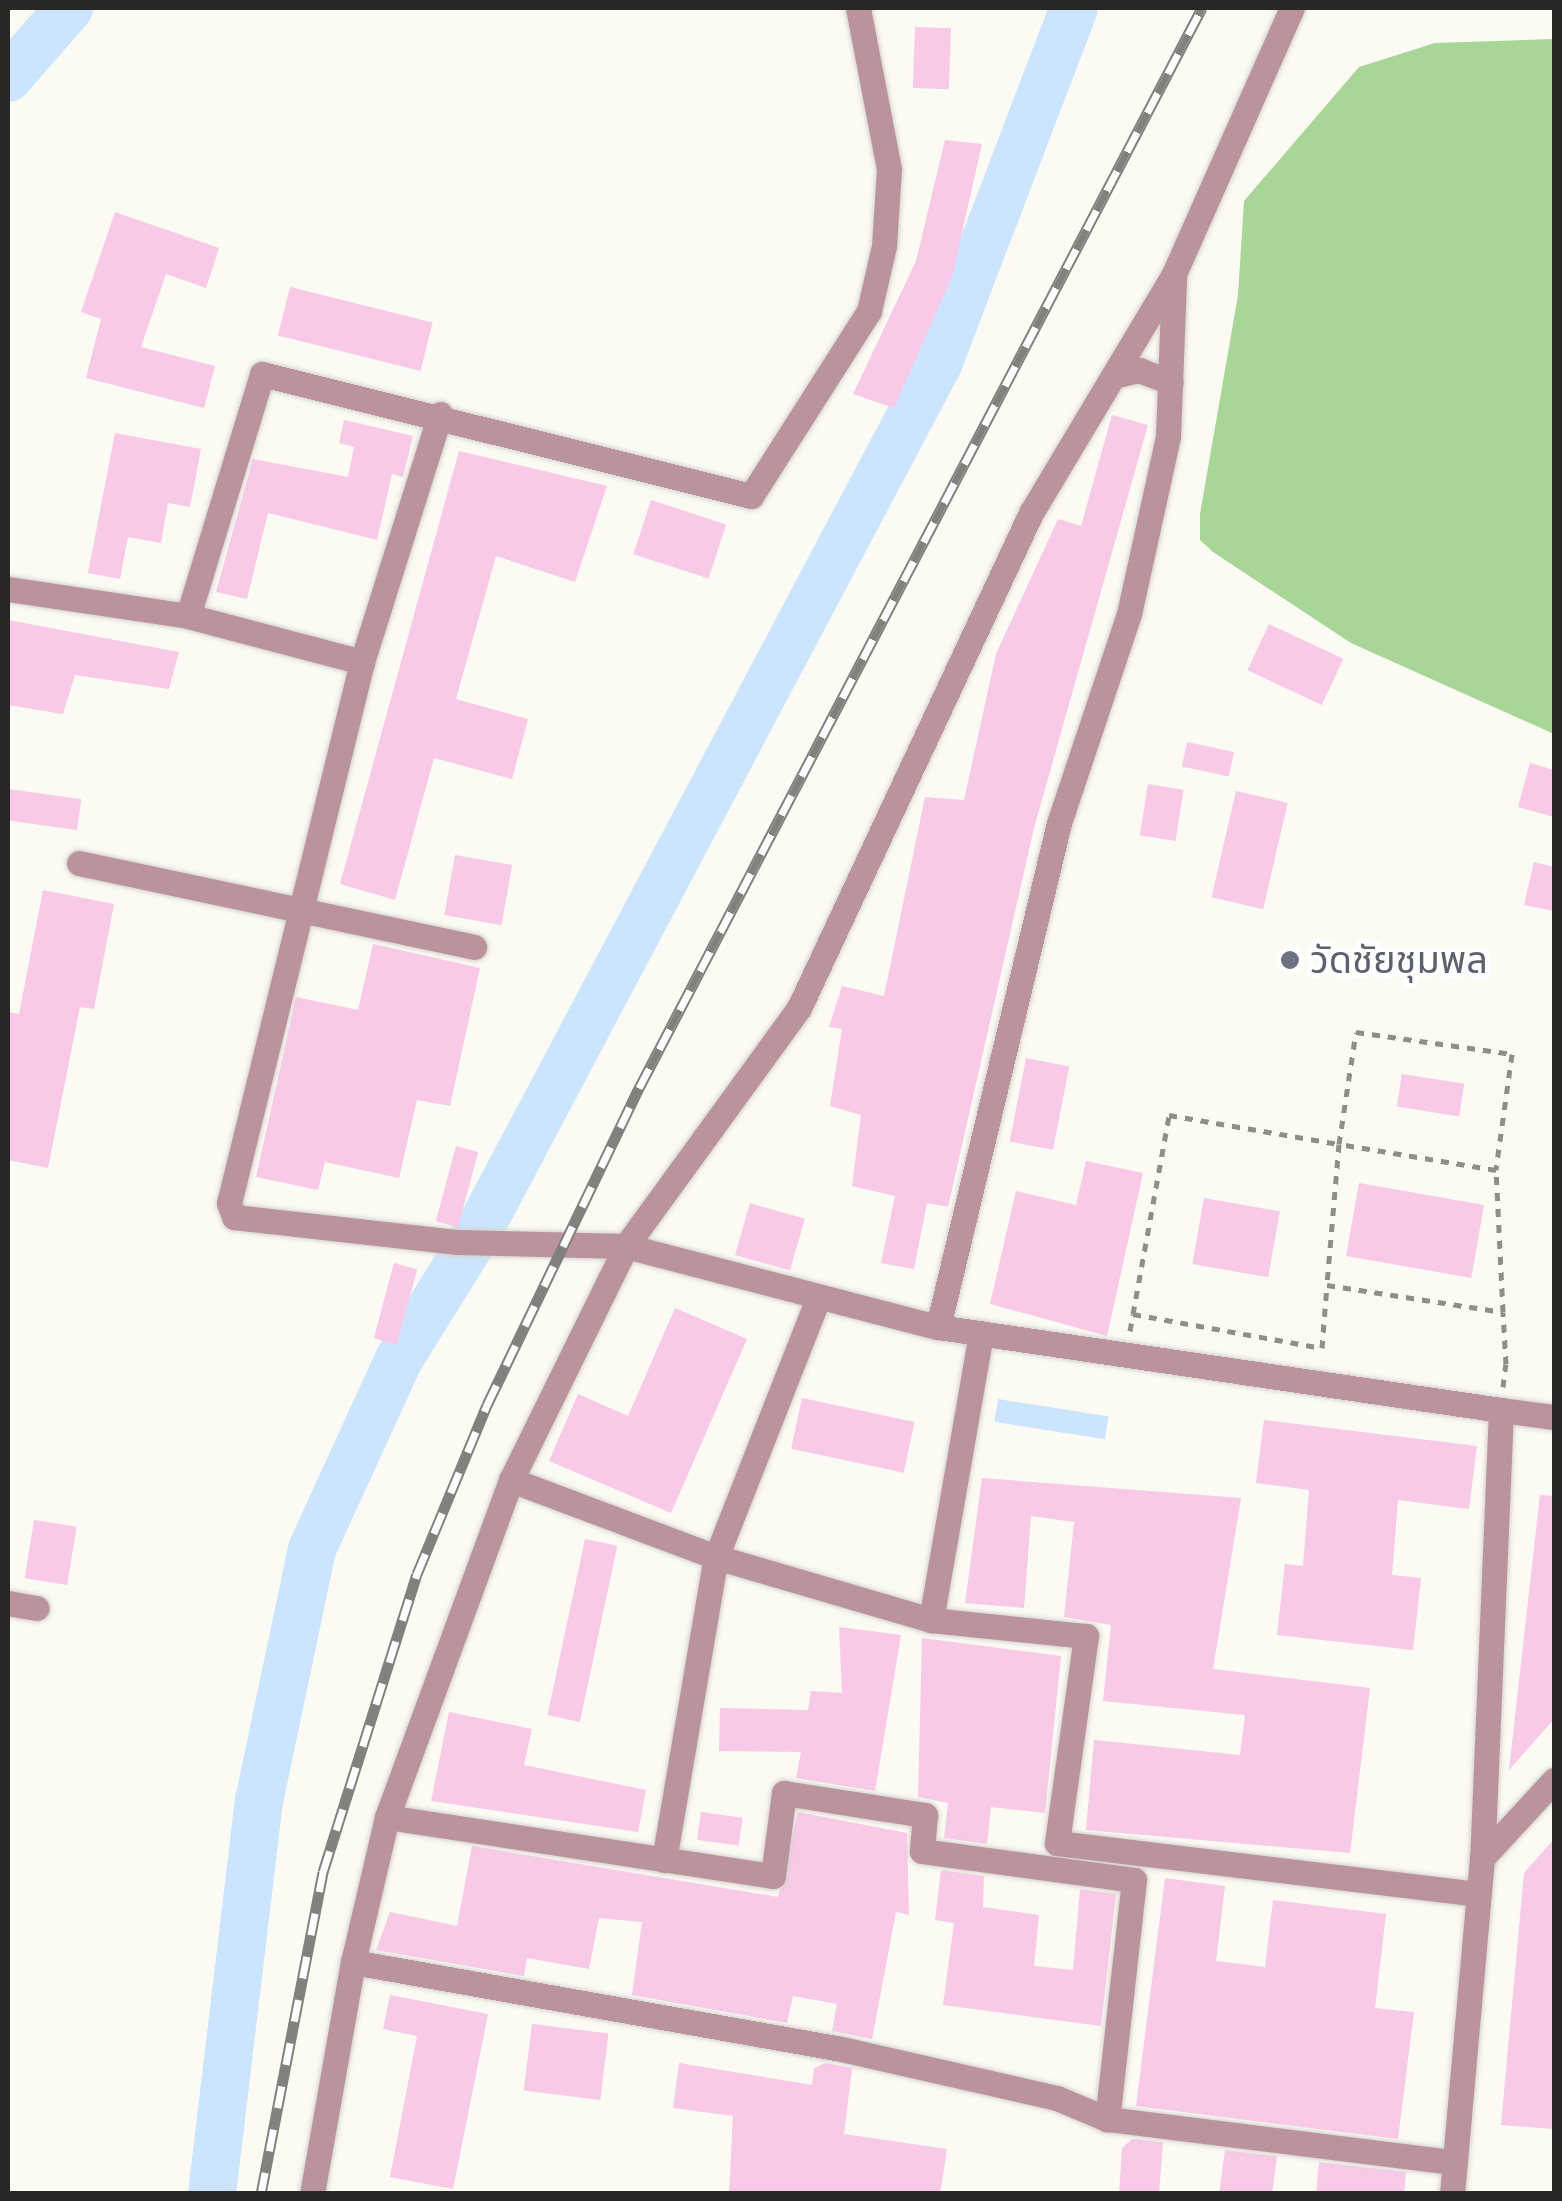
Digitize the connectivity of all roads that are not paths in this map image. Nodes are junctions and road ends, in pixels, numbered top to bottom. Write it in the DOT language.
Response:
graph roads {
  1 [pos="858,8"];
  2 [pos="1292,8"];
  3 [pos="1174,274"];
  4 [pos="1113,376"];
  5 [pos="1171,382"];
  6 [pos="440,414"];
  7 [pos="8,589"];
  8 [pos="188,616"];
  9 [pos="362,662"];
  10 [pos="79,863"];
  11 [pos="298,912"];
  12 [pos="474,948"];
  13 [pos="626,1246"];
  14 [pos="818,1301"];
  15 [pos="938,1327"];
  16 [pos="980,1333"];
  17 [pos="1500,1410"];
  18 [pos="1554,1416"];
  19 [pos="512,1480"];
  20 [pos="716,1557"];
  21 [pos="8,1603"];
  22 [pos="38,1608"];
  23 [pos="931,1620"];
  24 [pos="1554,1780"];
  25 [pos="387,1817"];
  26 [pos="1482,1858"];
  27 [pos="664,1860"];
  28 [pos="1477,1894"];
  29 [pos="353,1962"];
  30 [pos="1106,2119"];
  31 [pos="1454,2162"];
  32 [pos="312,2194"];
  33 [pos="1452,2194"];
  1 -- 6 [label="street"];
  2 -- 3 [label="street"];
  3 -- 4 [label="street"];
  3 -- 5 [label="street"];
  4 -- 5 [label="street"];
  4 -- 13 [label="street"];
  5 -- 15 [label="street"];
  6 -- 8 [label="street"];
  6 -- 9 [label="street"];
  7 -- 8 [label="street"];
  8 -- 9 [label="street"];
  9 -- 11 [label="street"];
  10 -- 11 [label="street"];
  11 -- 12 [label="street"];
  11 -- 13 [label="street"];
  13 -- 14 [label="street"];
  13 -- 19 [label="street"];
  14 -- 15 [label="street"];
  14 -- 20 [label="street"];
  15 -- 16 [label="street"];
  16 -- 17 [label="street"];
  16 -- 23 [label="street"];
  17 -- 18 [label="street"];
  17 -- 26 [label="street"];
  19 -- 20 [label="street"];
  19 -- 25 [label="street"];
  20 -- 23 [label="street"];
  20 -- 27 [label="street"];
  21 -- 22 [label="street"];
  23 -- 28 [label="street"];
  24 -- 26 [label="street"];
  25 -- 27 [label="street"];
  25 -- 29 [label="street"];
  26 -- 28 [label="street"];
  27 -- 30 [label="street"];
  28 -- 31 [label="street"];
  29 -- 30 [label="street"];
  29 -- 32 [label="street"];
  30 -- 31 [label="street"];
  31 -- 33 [label="street"];
}
